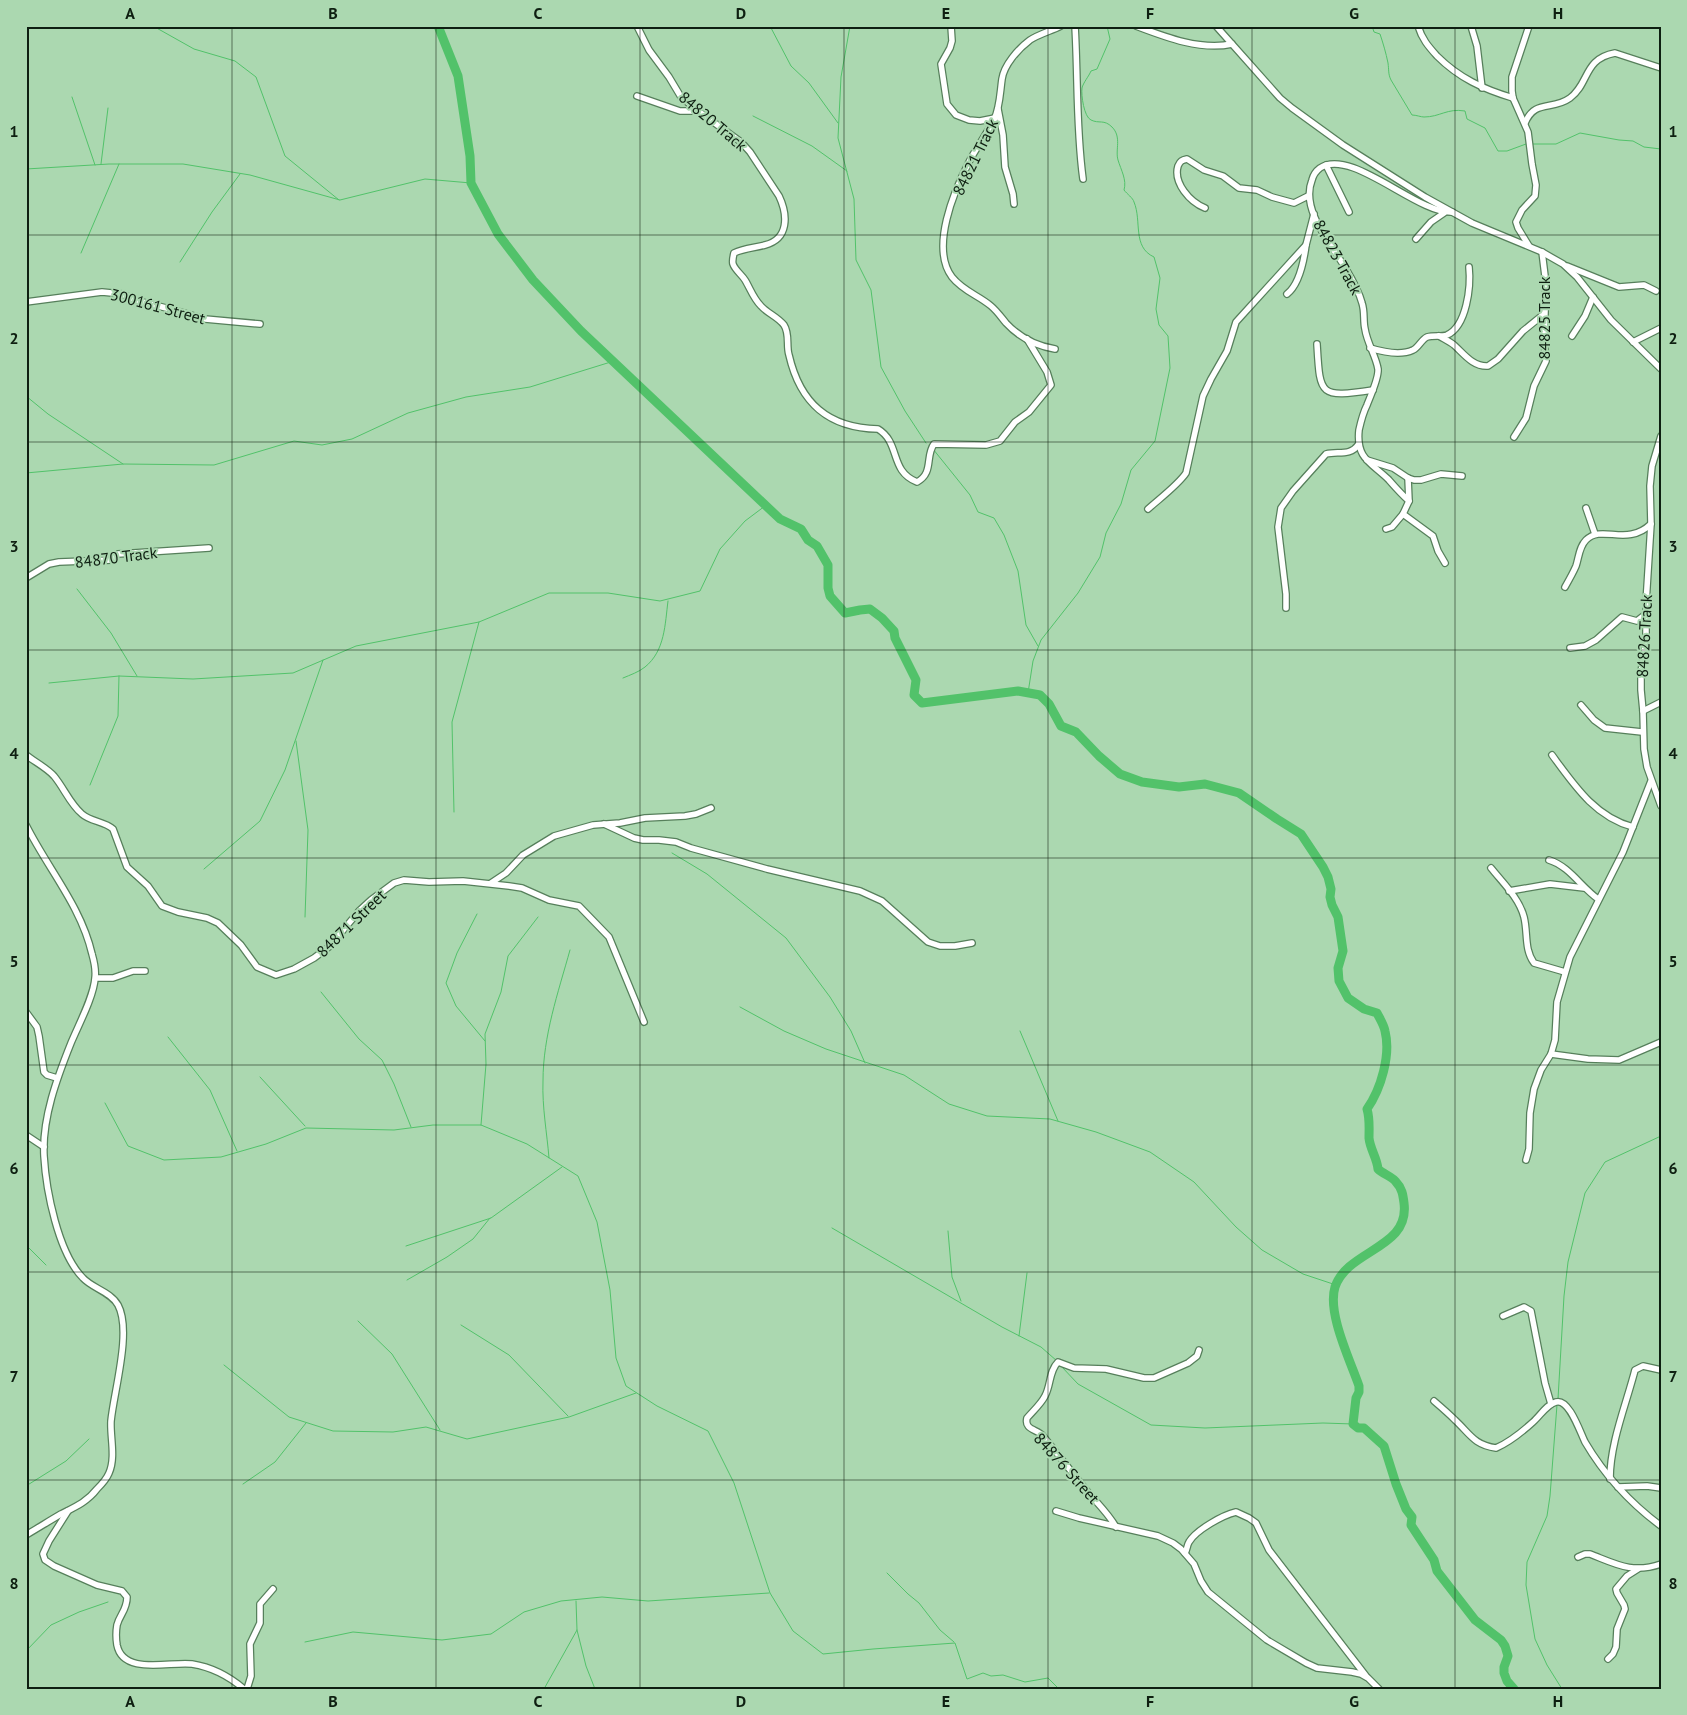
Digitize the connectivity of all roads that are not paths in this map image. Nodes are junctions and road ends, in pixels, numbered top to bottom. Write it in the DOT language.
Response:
graph roads {
  1 [pos="637,26"];
  2 [pos="1061,26"];
  3 [pos="1075,26"];
  4 [pos="1136,26"];
  5 [pos="1216,26"];
  6 [pos="1418,26"];
  7 [pos="1471,26"];
  8 [pos="1530,26"];
  9 [pos="951,29"];
  10 [pos="1232,44"];
  11 [pos="1661,68"];
  12 [pos="1482,88"];
  13 [pos="637,96"];
  14 [pos="1513,98"];
  15 [pos="998,109"];
  16 [pos="698,111"];
  17 [pos="995,118"];
  18 [pos="1525,123"];
  19 [pos="1326,165"];
  20 [pos="1083,179"];
  21 [pos="1308,196"];
  22 [pos="1014,204"];
  23 [pos="1205,208"];
  24 [pos="1349,212"];
  25 [pos="1452,212"];
  26 [pos="1444,213"];
  27 [pos="1314,214"];
  28 [pos="1416,239"];
  29 [pos="1306,244"];
  30 [pos="1530,247"];
  31 [pos="1542,252"];
  32 [pos="1563,264"];
  33 [pos="1469,267"];
  34 [pos="1656,291"];
  35 [pos="1287,294"];
  36 [pos="1593,297"];
  37 [pos="26,302"];
  38 [pos="1544,314"];
  39 [pos="260,324"];
  40 [pos="1661,328"];
  41 [pos="1439,336"];
  42 [pos="1572,336"];
  43 [pos="1026,339"];
  44 [pos="1633,342"];
  45 [pos="1318,344"];
  46 [pos="1370,348"];
  47 [pos="1055,349"];
  48 [pos="1661,369"];
  49 [pos="1372,390"];
  50 [pos="1661,436"];
  51 [pos="1514,437"];
  52 [pos="1358,445"];
  53 [pos="1367,460"];
  54 [pos="1462,476"];
  55 [pos="1408,478"];
  56 [pos="1409,501"];
  57 [pos="1586,508"];
  58 [pos="1148,510"];
  59 [pos="1403,514"];
  60 [pos="1651,524"];
  61 [pos="1386,529"];
  62 [pos="1595,534"];
  63 [pos="209,548"];
  64 [pos="1445,562"];
  65 [pos="26,578"];
  66 [pos="1565,587"];
  67 [pos="1286,608"];
  68 [pos="1646,614"];
  69 [pos="1570,648"];
  70 [pos="1661,702"];
  71 [pos="1581,705"];
  72 [pos="1643,711"];
  73 [pos="1642,732"];
  74 [pos="26,755"];
  75 [pos="1552,755"];
  76 [pos="1651,781"];
  77 [pos="1661,806"];
  78 [pos="711,808"];
  79 [pos="604,824"];
  80 [pos="26,825"];
  81 [pos="1633,827"];
  82 [pos="28,832"];
  83 [pos="1549,860"];
  84 [pos="1491,868"];
  85 [pos="491,883"];
  86 [pos="1584,888"];
  87 [pos="1510,891"];
  88 [pos="1598,899"];
  89 [pos="972,943"];
  90 [pos="145,971"];
  91 [pos="1566,972"];
  92 [pos="96,978"];
  93 [pos="26,1012"];
  94 [pos="644,1022"];
  95 [pos="1661,1042"];
  96 [pos="1551,1054"];
  97 [pos="57,1078"];
  98 [pos="26,1136"];
  99 [pos="44,1147"];
  100 [pos="1526,1160"];
  101 [pos="1503,1316"];
  102 [pos="1200,1350"];
  103 [pos="1661,1370"];
  104 [pos="1434,1401"];
  105 [pos="1551,1404"];
  106 [pos="1610,1480"];
  107 [pos="1618,1487"];
  108 [pos="1661,1488"];
  109 [pos="69,1510"];
  110 [pos="1056,1511"];
  111 [pos="1661,1526"];
  112 [pos="1116,1527"];
  113 [pos="26,1535"];
  114 [pos="1186,1553"];
  115 [pos="1578,1557"];
  116 [pos="1661,1564"];
  117 [pos="1638,1569"];
  118 [pos="272,1589"];
  119 [pos="1608,1659"];
  120 [pos="1368,1678"];
  121 [pos="245,1689"];
  122 [pos="1379,1689"];
  1 -- 16 [label="street, 84820 Track"];
  2 -- 15 [label="street, 84821 Track"];
  3 -- 20 [label="street"];
  4 -- 10 [label="street"];
  5 -- 10 [label="street"];
  6 -- 12 [label="street"];
  7 -- 12 [label="street"];
  8 -- 14 [label="street"];
  9 -- 17 [label="street"];
  10 -- 25 [label="street"];
  11 -- 18 [label="street"];
  12 -- 14 [label="street"];
  13 -- 16 [label="street"];
  14 -- 18 [label="street"];
  15 -- 17 [label="street, 84821 Track"];
  15 -- 22 [label="street"];
  16 -- 43 [label="street, 84820 Track"];
  17 -- 43 [label="street, 84821 Track"];
  18 -- 30 [label="street"];
  19 -- 21 [label="street"];
  19 -- 24 [label="street"];
  19 -- 26 [label="street"];
  21 -- 23 [label="street"];
  21 -- 27 [label="street, 84823 Track"];
  25 -- 26 [label="street"];
  25 -- 30 [label="street"];
  26 -- 28 [label="street"];
  27 -- 29 [label="street"];
  27 -- 46 [label="street, 84823 Track"];
  29 -- 35 [label="street"];
  29 -- 58 [label="street"];
  30 -- 31 [label="street"];
  31 -- 32 [label="street"];
  31 -- 38 [label="street, 84825 Track"];
  32 -- 34 [label="street"];
  32 -- 36 [label="street"];
  33 -- 41 [label="street"];
  36 -- 42 [label="street"];
  36 -- 44 [label="street"];
  37 -- 39 [label="street, 300161 Street"];
  38 -- 41 [label="street"];
  38 -- 51 [label="street, 84825 Track"];
  40 -- 44 [label="street"];
  41 -- 46 [label="street"];
  43 -- 47 [label="street, 84821 Track"];
  44 -- 48 [label="street"];
  45 -- 49 [label="street"];
  46 -- 49 [label="street, 84823 Track"];
  49 -- 52 [label="street, 84823 Track"];
  50 -- 60 [label="street, 84826 Track"];
  52 -- 53 [label="street"];
  52 -- 67 [label="street"];
  53 -- 55 [label="street"];
  53 -- 56 [label="street"];
  54 -- 55 [label="street"];
  55 -- 56 [label="street"];
  56 -- 59 [label="street"];
  57 -- 62 [label="street"];
  59 -- 61 [label="street"];
  59 -- 64 [label="street"];
  60 -- 62 [label="street"];
  60 -- 68 [label="street, 84826 Track"];
  62 -- 66 [label="street"];
  63 -- 65 [label="street, 84870 Track"];
  68 -- 69 [label="street"];
  68 -- 72 [label="street, 84826 Track"];
  70 -- 72 [label="street"];
  71 -- 73 [label="street"];
  72 -- 73 [label="street, 84826 Track"];
  73 -- 76 [label="street, 84826 Track"];
  74 -- 85 [label="street, 84871 Street"];
  75 -- 81 [label="street"];
  76 -- 77 [label="street, 84826 Track"];
  76 -- 81 [label="street"];
  78 -- 79 [label="street"];
  79 -- 85 [label="street"];
  79 -- 89 [label="street"];
  80 -- 82 [label="street"];
  81 -- 88 [label="street"];
  82 -- 92 [label="street"];
  83 -- 86 [label="street"];
  84 -- 87 [label="street"];
  85 -- 94 [label="street, 84871 Street"];
  86 -- 87 [label="street"];
  86 -- 88 [label="street"];
  87 -- 91 [label="street"];
  88 -- 91 [label="street"];
  90 -- 92 [label="street"];
  91 -- 96 [label="street"];
  92 -- 97 [label="street"];
  93 -- 97 [label="street"];
  95 -- 96 [label="street"];
  96 -- 100 [label="street"];
  97 -- 99 [label="street"];
  98 -- 99 [label="street"];
  99 -- 109 [label="street"];
  101 -- 105 [label="street"];
  102 -- 112 [label="street, 84876 Street"];
  103 -- 106 [label="street"];
  104 -- 105 [label="street"];
  105 -- 106 [label="street"];
  106 -- 107 [label="street"];
  107 -- 108 [label="street"];
  107 -- 111 [label="street"];
  109 -- 113 [label="street"];
  109 -- 121 [label="street"];
  110 -- 112 [label="street"];
  112 -- 114 [label="street"];
  114 -- 120 [label="street"];
  114 -- 120 [label="street"];
  115 -- 117 [label="street"];
  116 -- 117 [label="street"];
  117 -- 119 [label="street"];
  118 -- 121 [label="street"];
  120 -- 122 [label="street"];
}
